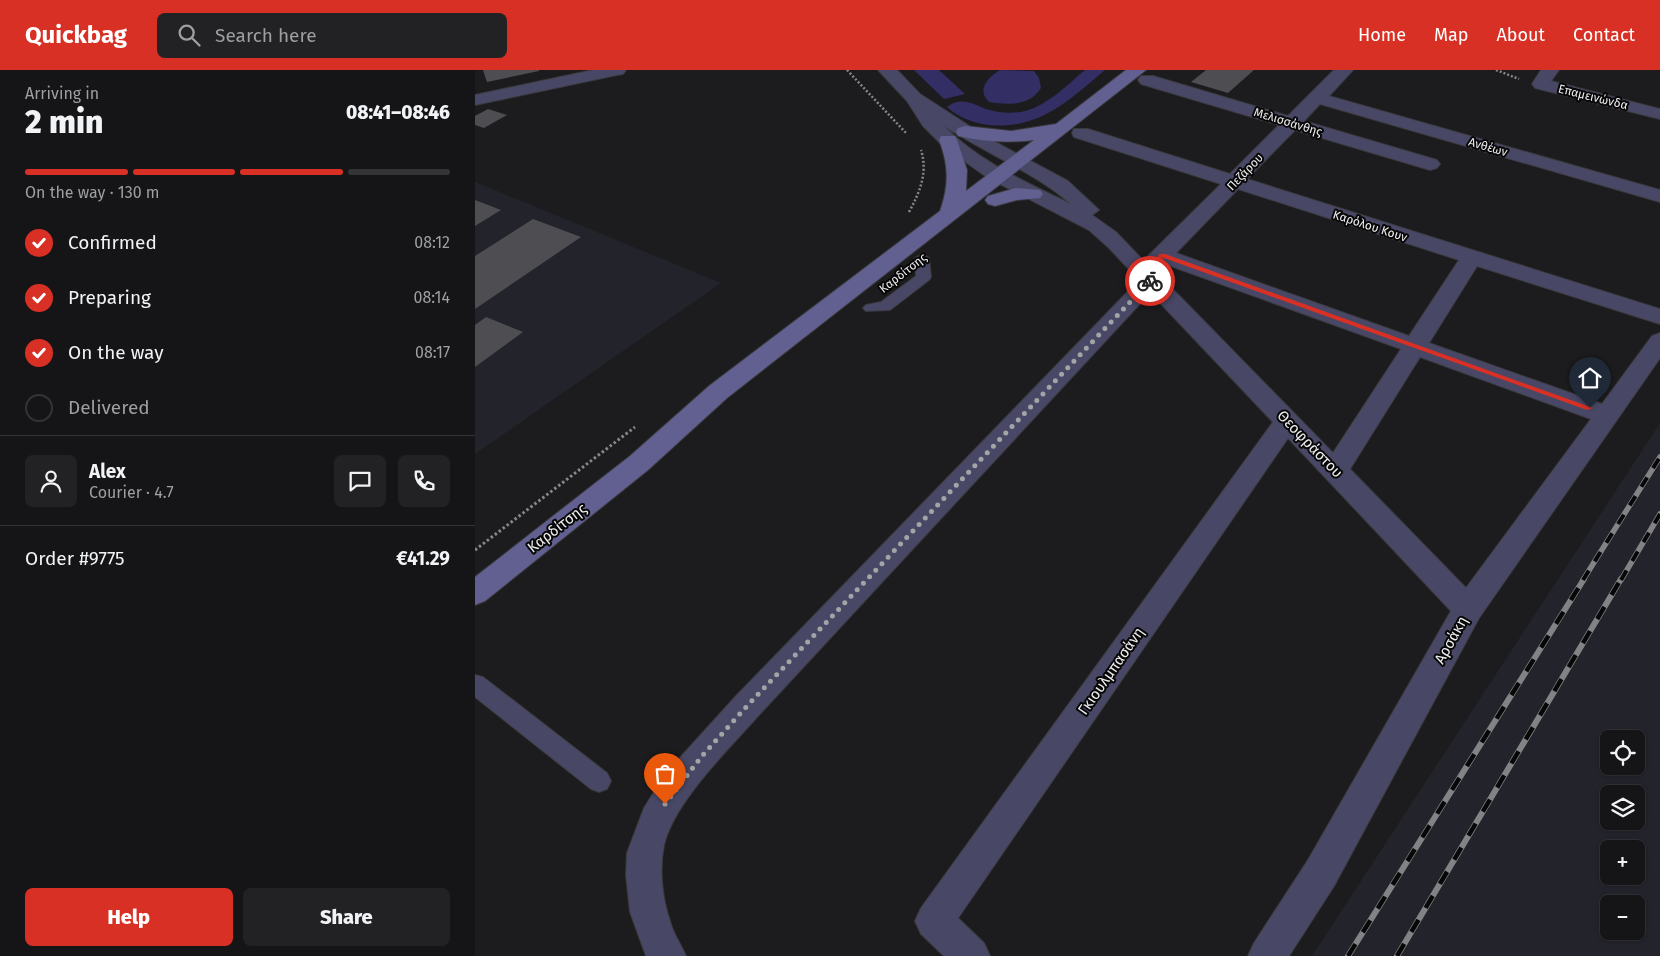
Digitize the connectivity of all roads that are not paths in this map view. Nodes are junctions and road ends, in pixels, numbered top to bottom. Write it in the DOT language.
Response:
graph roads {
  1 [pos="617,70"];
  2 [pos="887,70"];
  3 [pos="1342,70"];
  4 [pos="1550,70"];
  5 [pos="1147,73"];
  6 [pos="1317,98"];
  7 [pos="475,100"];
  8 [pos="1660,114"];
  9 [pos="1293,123"];
  10 [pos="1073,129"];
  11 [pos="956,136"];
  12 [pos="1430,164"];
  13 [pos="1027,165"];
  14 [pos="1007,181"];
  15 [pos="1235,183"];
  16 [pos="1033,194"];
  17 [pos="1660,196"];
  18 [pos="995,200"];
  19 [pos="949,216"];
  20 [pos="1097,227"];
  21 [pos="922,258"];
  22 [pos="1471,258"];
  23 [pos="1153,269"];
  24 [pos="871,308"];
  25 [pos="1660,317"];
  26 [pos="1660,341"];
  27 [pos="1415,346"];
  28 [pos="1607,415"];
  29 [pos="1287,421"];
  30 [pos="639,463"];
  31 [pos="1335,471"];
  32 [pos="475,593"];
  33 [pos="1468,609"];
  34 [pos="475,684"];
  35 [pos="599,781"];
  36 [pos="667,956"];
  37 [pos="971,956"];
  38 [pos="1267,956"];
  1 -- 7 [label="street"];
  2 -- 11 [label="street"];
  3 -- 6 [label="street, Πεζάρου"];
  4 -- 8 [label="street, Επαμεινώνδα"];
  5 -- 9 [label="street, Μελισσάνθης"];
  5 -- 10 [label="main road, Καρδίτσης"];
  6 -- 9 [label="street, Πεζάρου"];
  6 -- 17 [label="street, Ανθέων"];
  9 -- 12 [label="street, Μελισσάνθης"];
  9 -- 15 [label="street, Πεζάρου"];
  10 -- 11 [label="main road"];
  10 -- 13 [label="main road, Καρδίτσης"];
  10 -- 15 [label="street, Καρόλου Κουν"];
  11 -- 13 [label="street"];
  11 -- 14 [label="street"];
  11 -- 19 [label="main road"];
  13 -- 14 [label="main road, Καρδίτσης"];
  13 -- 20 [label="street"];
  14 -- 16 [label="street"];
  14 -- 18 [label="main road, Καρδίτσης"];
  14 -- 19 [label="main road, Καρδίτσης"];
  15 -- 22 [label="street, Καρόλου Κουν"];
  15 -- 23 [label="street, Πεζάρου"];
  16 -- 18 [label="main road"];
  16 -- 20 [label="street"];
  18 -- 21 [label="main road, Καρδίτσης"];
  19 -- 30 [label="main road, Καρδίτσης"];
  20 -- 23 [label="street, Θεοφράστου"];
  21 -- 24 [label="lane"];
  21 -- 30 [label="main road, Καρδίτσης"];
  22 -- 25 [label="street, Καρόλου Κουν"];
  22 -- 27 [label="street"];
  23 -- 27 [label="street"];
  23 -- 29 [label="street, Θεοφράστου"];
  23 -- 36 [label="street, Πεζάρου"];
  26 -- 28 [label="street, Αρσάκη"];
  27 -- 28 [label="street"];
  27 -- 31 [label="street"];
  28 -- 33 [label="street, Αρσάκη"];
  29 -- 31 [label="street, Θεοφράστου"];
  29 -- 37 [label="street, Γκιουλμπασάνη"];
  30 -- 32 [label="main road, Καρδίτσης"];
  31 -- 33 [label="street, Θεοφράστου"];
  33 -- 38 [label="street, Αρσάκη"];
  34 -- 35 [label="lane"];
}
